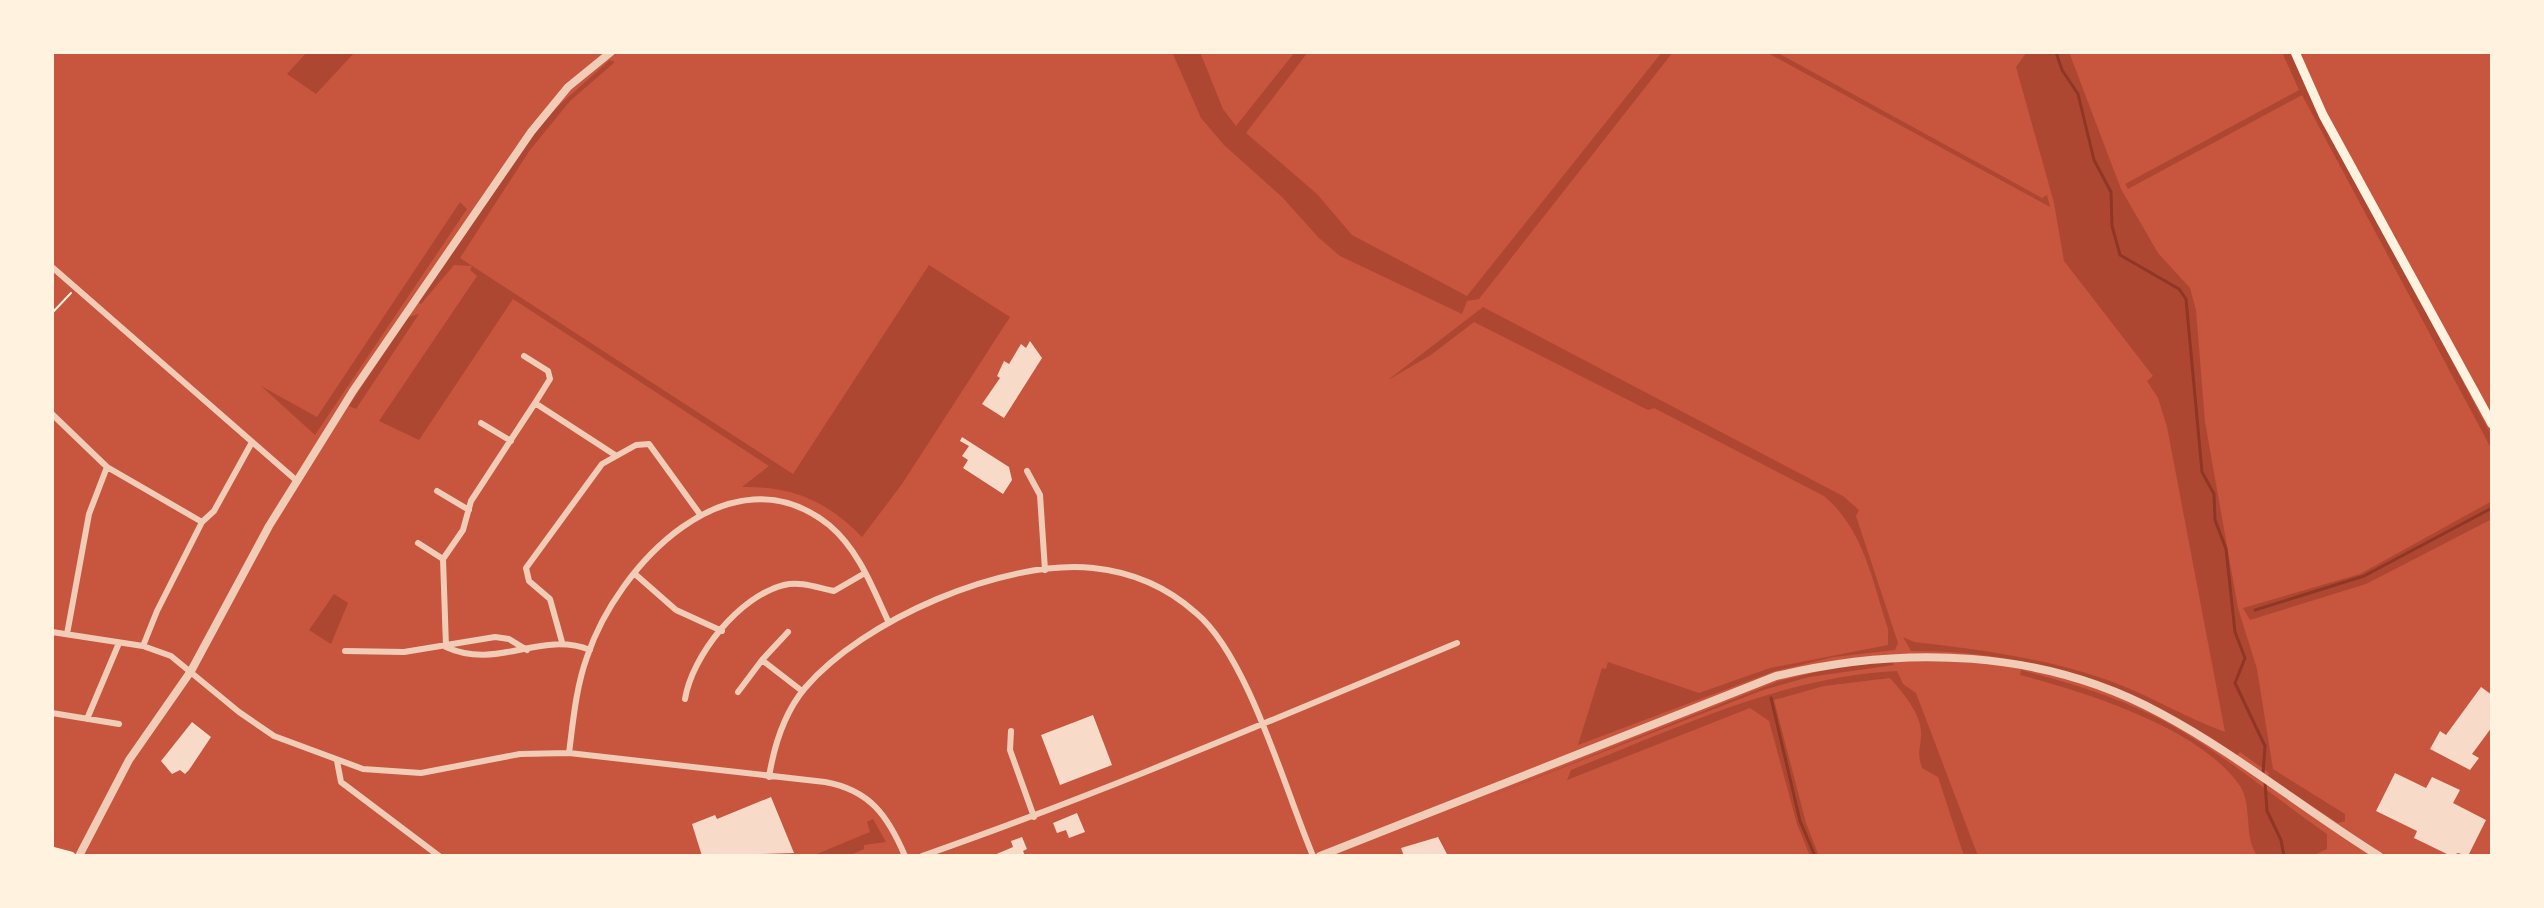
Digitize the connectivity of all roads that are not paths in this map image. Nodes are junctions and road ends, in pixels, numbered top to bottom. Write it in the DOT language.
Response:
graph roads {
  1 [pos="611,52"];
  2 [pos="2295,52"];
  3 [pos="52,267"];
  4 [pos="524,356"];
  5 [pos="535,403"];
  6 [pos="52,414"];
  7 [pos="481,423"];
  8 [pos="2492,424"];
  9 [pos="511,441"];
  10 [pos="251,444"];
  11 [pos="615,455"];
  12 [pos="107,467"];
  13 [pos="1027,471"];
  14 [pos="297,481"];
  15 [pos="437,491"];
  16 [pos="469,510"];
  17 [pos="699,513"];
  18 [pos="202,522"];
  19 [pos="418,543"];
  20 [pos="443,559"];
  21 [pos="1045,570"];
  22 [pos="865,573"];
  23 [pos="635,574"];
  24 [pos="889,623"];
  25 [pos="722,631"];
  26 [pos="52,632"];
  27 [pos="788,632"];
  28 [pos="67,634"];
  29 [pos="562,642"];
  30 [pos="119,643"];
  31 [pos="1457,643"];
  32 [pos="143,646"];
  33 [pos="446,647"];
  34 [pos="527,650"];
  35 [pos="590,650"];
  36 [pos="345,651"];
  37 [pos="762,660"];
  38 [pos="191,671"];
  39 [pos="802,691"];
  40 [pos="738,692"];
  41 [pos="685,699"];
  42 [pos="52,713"];
  43 [pos="87,719"];
  44 [pos="119,724"];
  45 [pos="1261,725"];
  46 [pos="1011,731"];
  47 [pos="569,753"];
  48 [pos="337,761"];
  49 [pos="769,777"];
  50 [pos="1034,817"];
  51 [pos="52,851"];
  52 [pos="71,856"];
  53 [pos="79,856"];
  54 [pos="439,856"];
  55 [pos="905,856"];
  56 [pos="922,856"];
  57 [pos="1313,856"];
  58 [pos="1320,856"];
  59 [pos="2379,856"];
  1 -- 14 [label="street"];
  2 -- 8 [label="main road"];
  3 -- 10 [label="street"];
  4 -- 5 [label="street"];
  5 -- 9 [label="street"];
  5 -- 11 [label="street"];
  6 -- 12 [label="street"];
  7 -- 9 [label="street"];
  9 -- 16 [label="street"];
  10 -- 14 [label="street"];
  10 -- 18 [label="street"];
  11 -- 17 [label="street"];
  11 -- 29 [label="street"];
  12 -- 18 [label="street"];
  12 -- 28 [label="street"];
  13 -- 21 [label="street"];
  14 -- 38 [label="street"];
  15 -- 16 [label="street"];
  16 -- 20 [label="street"];
  17 -- 22 [label="street"];
  17 -- 23 [label="street"];
  18 -- 32 [label="street"];
  19 -- 20 [label="street"];
  20 -- 33 [label="street"];
  21 -- 24 [label="street"];
  21 -- 45 [label="street"];
  22 -- 24 [label="street"];
  22 -- 25 [label="street"];
  23 -- 25 [label="street"];
  23 -- 35 [label="street"];
  24 -- 39 [label="street"];
  25 -- 41 [label="street"];
  26 -- 28 [label="street"];
  27 -- 37 [label="street"];
  28 -- 30 [label="street"];
  29 -- 34 [label="street"];
  29 -- 35 [label="street"];
  30 -- 32 [label="street"];
  30 -- 43 [label="street"];
  31 -- 45 [label="street"];
  32 -- 38 [label="street"];
  33 -- 34 [label="street"];
  33 -- 34 [label="street"];
  33 -- 36 [label="street"];
  35 -- 47 [label="street"];
  37 -- 39 [label="street"];
  37 -- 40 [label="street"];
  38 -- 48 [label="street"];
  38 -- 53 [label="street"];
  39 -- 49 [label="street"];
  42 -- 43 [label="street"];
  43 -- 44 [label="street"];
  45 -- 50 [label="street"];
  45 -- 57 [label="street"];
  46 -- 50 [label="street"];
  47 -- 48 [label="street"];
  47 -- 49 [label="street"];
  48 -- 54 [label="street"];
  49 -- 55 [label="street"];
  50 -- 56 [label="street"];
  51 -- 52 [label="main road"];
  58 -- 59 [label="street"];
}
